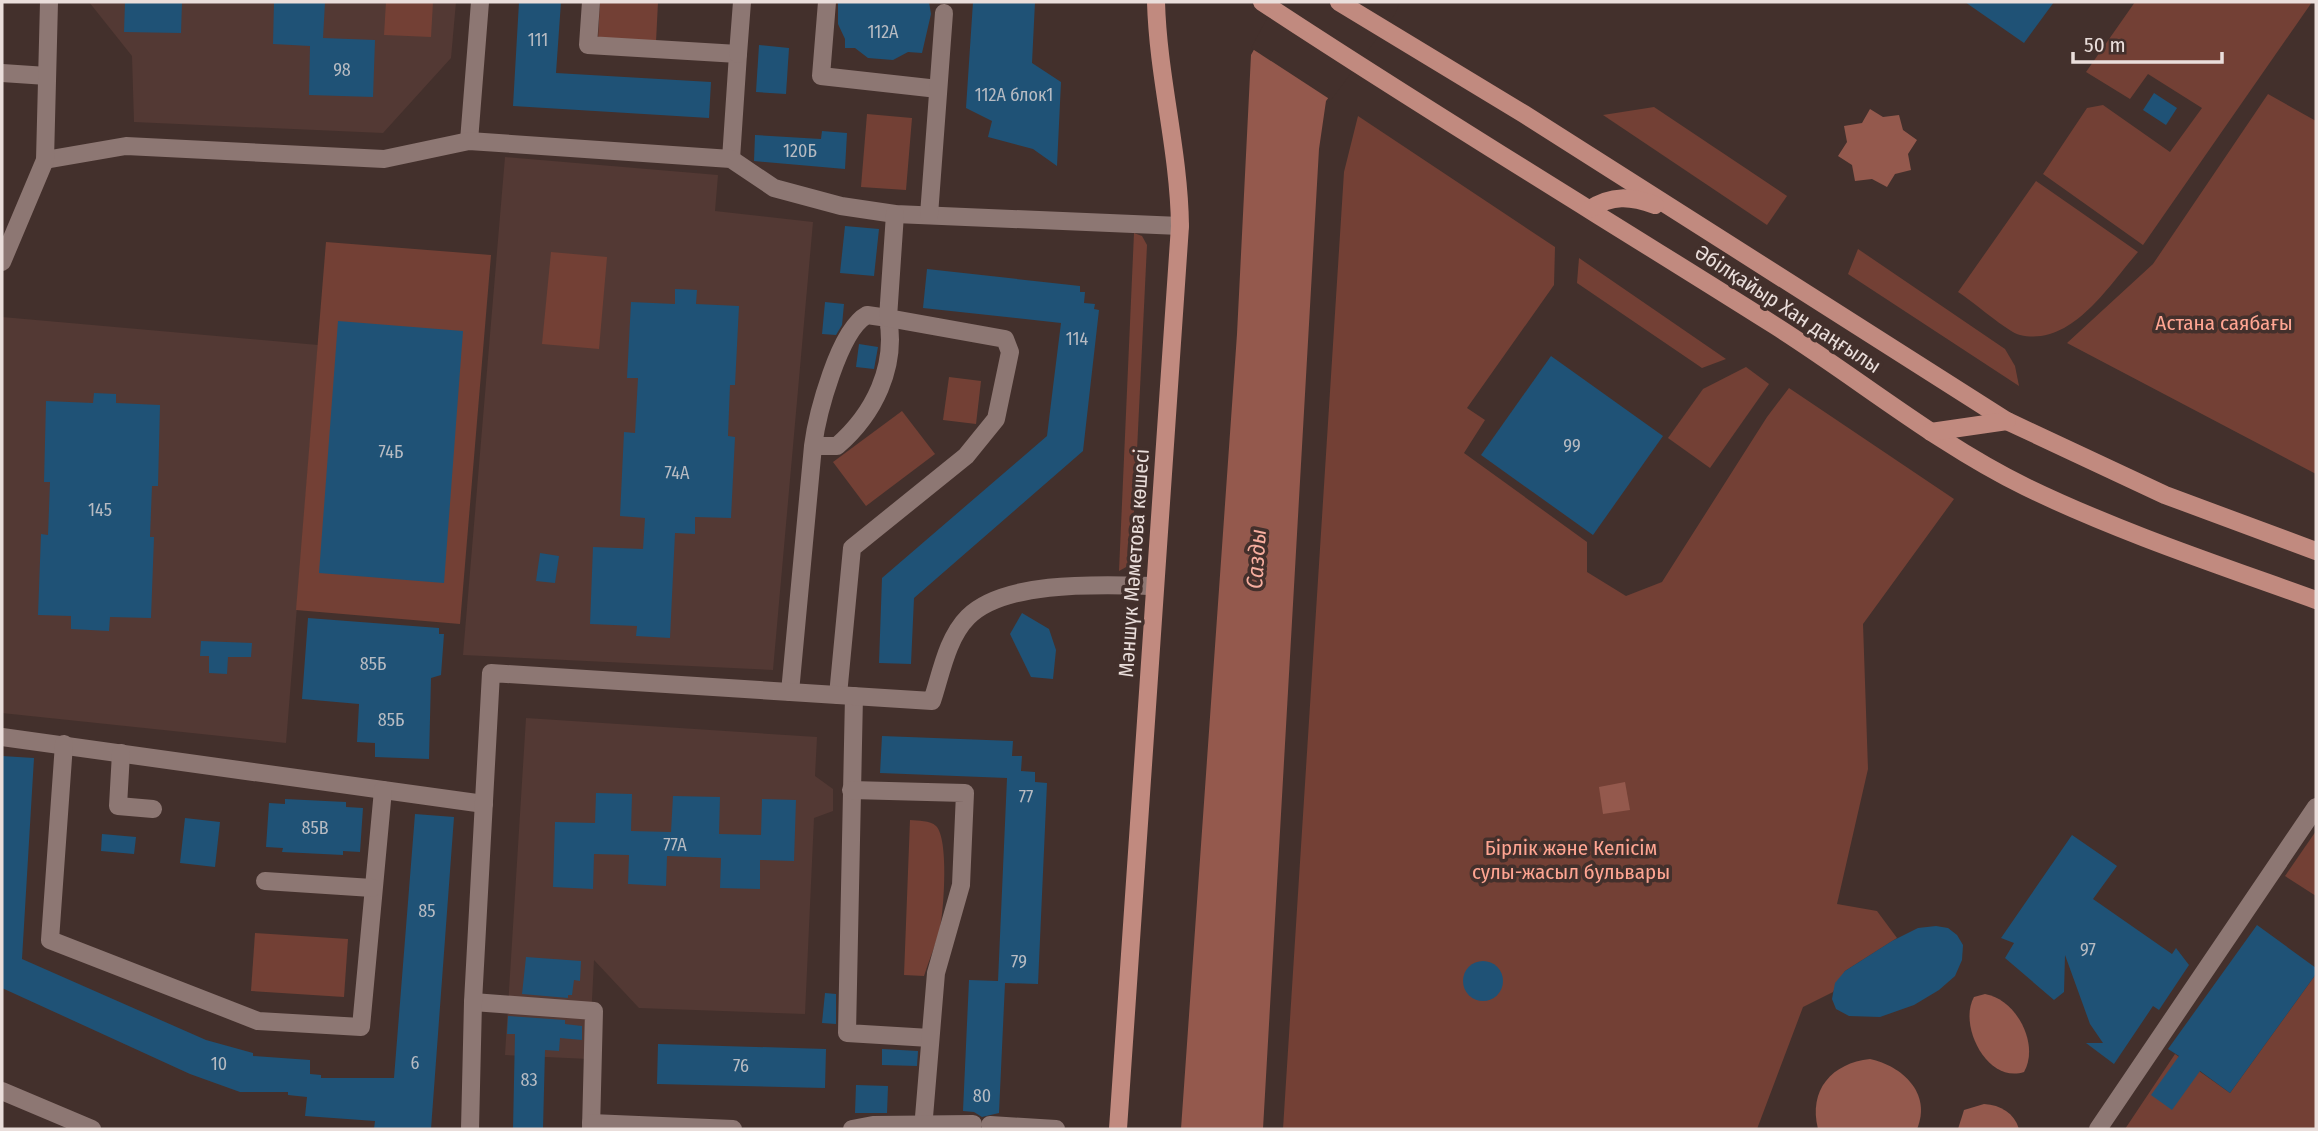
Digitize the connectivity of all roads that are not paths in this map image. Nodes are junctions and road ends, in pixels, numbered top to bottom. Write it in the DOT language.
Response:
graph roads {
  1 [pos="49,2"];
  2 [pos="480,2"];
  3 [pos="591,2"];
  4 [pos="742,2"];
  5 [pos="827,2"];
  6 [pos="1156,2"];
  7 [pos="1262,2"];
  8 [pos="1339,2"];
  9 [pos="944,13"];
  10 [pos="738,54"];
  11 [pos="2,74"];
  12 [pos="47,76"];
  13 [pos="938,89"];
  14 [pos="469,141"];
  15 [pos="731,159"];
  16 [pos="45,160"];
  17 [pos="1590,209"];
  18 [pos="895,214"];
  19 [pos="929,215"];
  20 [pos="1690,219"];
  21 [pos="1180,226"];
  22 [pos="8,227"];
  23 [pos="2,262"];
  24 [pos="888,318"];
  25 [pos="2007,421"];
  26 [pos="1931,432"];
  27 [pos="813,446"];
  28 [pos="2316,551"];
  29 [pos="1155,586"];
  30 [pos="2316,600"];
  31 [pos="790,692"];
  32 [pos="846,696"];
  33 [pos="2,737"];
  34 [pos="64,744"];
  35 [pos="121,753"];
  36 [pos="383,790"];
  37 [pos="851,790"];
  38 [pos="484,804"];
  39 [pos="2316,807"];
  40 [pos="153,809"];
  41 [pos="265,881"];
  42 [pos="372,888"];
  43 [pos="473,1002"];
  44 [pos="930,1038"];
  45 [pos="2,1091"];
  46 [pos="591,1126"];
  47 [pos="923,1127"];
  48 [pos="92,1129"];
  49 [pos="470,1129"];
  50 [pos="733,1129"];
  51 [pos="852,1129"];
  52 [pos="1056,1129"];
  53 [pos="1118,1129"];
  54 [pos="2098,1129"];
  1 -- 12 [label="street"];
  2 -- 14 [label="street"];
  3 -- 10 [label="street"];
  4 -- 10 [label="street"];
  5 -- 13 [label="street"];
  6 -- 21 [label="main road, Мәншүк Мәметова көшесі"];
  7 -- 17 [label="main road, Әбілқайыр Хан даңғылы"];
  8 -- 20 [label="main road, Әбілқайыр Хан даңғылы"];
  9 -- 13 [label="street"];
  10 -- 15 [label="street"];
  11 -- 12 [label="street"];
  12 -- 16 [label="street"];
  13 -- 19 [label="street"];
  14 -- 15 [label="street"];
  14 -- 16 [label="street"];
  15 -- 18 [label="street"];
  16 -- 22 [label="street"];
  17 -- 20 [label="main road"];
  17 -- 26 [label="main road, Әбілқайыр Хан даңғылы"];
  18 -- 19 [label="street"];
  18 -- 24 [label="street"];
  19 -- 21 [label="street"];
  20 -- 25 [label="main road, Әбілқайыр Хан даңғылы"];
  21 -- 29 [label="main road, Мәншүк Мәметова көшесі"];
  22 -- 23 [label="street"];
  24 -- 27 [label="street"];
  24 -- 27 [label="street"];
  24 -- 32 [label="street"];
  25 -- 26 [label="main road"];
  25 -- 28 [label="main road, Әбілқайыр Хан даңғылы"];
  26 -- 30 [label="main road, Әбілқайыр Хан даңғылы"];
  27 -- 31 [label="street"];
  29 -- 32 [label="street"];
  29 -- 53 [label="main road, Мәншүк Мәметова көшесі"];
  31 -- 32 [label="street"];
  31 -- 38 [label="street"];
  32 -- 37 [label="street"];
  33 -- 34 [label="street"];
  34 -- 35 [label="street"];
  34 -- 42 [label="street"];
  35 -- 36 [label="street"];
  35 -- 40 [label="street"];
  36 -- 38 [label="street"];
  36 -- 42 [label="street"];
  37 -- 44 [label="street"];
  37 -- 44 [label="street"];
  38 -- 43 [label="street"];
  39 -- 54 [label="street"];
  41 -- 42 [label="street"];
  43 -- 46 [label="street"];
  43 -- 49 [label="street"];
  44 -- 47 [label="street"];
  45 -- 48 [label="street"];
  46 -- 50 [label="street"];
  47 -- 51 [label="street"];
  47 -- 52 [label="street"];
}
